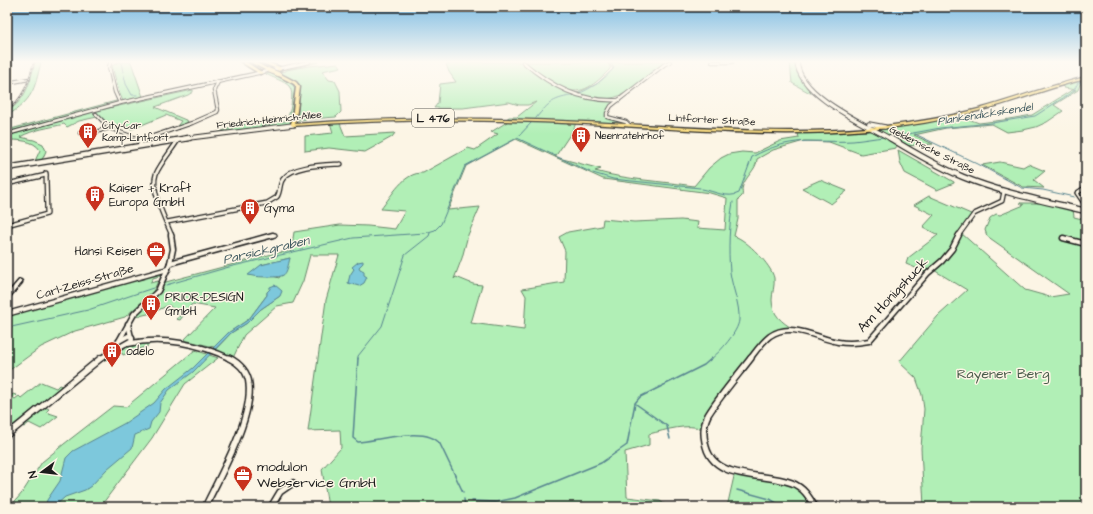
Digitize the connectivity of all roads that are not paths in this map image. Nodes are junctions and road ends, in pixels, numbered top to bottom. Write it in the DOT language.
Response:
graph roads {
  1 [pos="113,86"];
  2 [pos="199,86"];
  3 [pos="216,86"];
  4 [pos="297,86"];
  5 [pos="552,86"];
  6 [pos="637,86"];
  7 [pos="808,86"];
  8 [pos="1055,86"];
  9 [pos="619,100"];
  10 [pos="120,103"];
  11 [pos="96,114"];
  12 [pos="536,120"];
  13 [pos="862,122"];
  14 [pos="293,125"];
  15 [pos="629,125"];
  16 [pos="885,127"];
  17 [pos="109,128"];
  18 [pos="872,128"];
  19 [pos="80,133"];
  20 [pos="7,134"];
  21 [pos="178,140"];
  22 [pos="140,144"];
  23 [pos="342,164"];
  24 [pos="7,168"];
  25 [pos="7,184"];
  26 [pos="1086,187"];
  27 [pos="1004,191"];
  28 [pos="1086,206"];
  29 [pos="1086,211"];
  30 [pos="167,222"];
  31 [pos="7,225"];
  32 [pos="275,235"];
  33 [pos="1063,238"];
  34 [pos="1086,244"];
  35 [pos="170,262"];
  36 [pos="168,269"];
  37 [pos="20,282"];
  38 [pos="7,297"];
  39 [pos="7,314"];
  40 [pos="129,321"];
  41 [pos="131,337"];
  42 [pos="142,340"];
  43 [pos="118,342"];
  44 [pos="125,345"];
  45 [pos="109,353"];
  46 [pos="7,435"];
  47 [pos="292,483"];
  48 [pos="205,507"];
  49 [pos="271,507"];
  50 [pos="815,507"];
  1 -- 10 [label="street"];
  2 -- 10 [label="street"];
  3 -- 22 [label="street"];
  4 -- 14 [label="highway"];
  5 -- 9 [label="street"];
  6 -- 9 [label="street"];
  7 -- 13 [label="main road, Geldernsche Straße"];
  8 -- 16 [label="main road, Lintforter Straße / L 476"];
  9 -- 15 [label="street"];
  10 -- 20 [label="street"];
  11 -- 17 [label="street"];
  12 -- 14 [label="main road, Friedrich-Heinrich-Allee / L 476"];
  12 -- 15 [label="main road, Lintforter Straße / L 476"];
  13 -- 16 [label="main road, Lintforter Straße"];
  13 -- 18 [label="main road, Geldernsche Straße"];
  14 -- 21 [label="main road, Friedrich-Heinrich-Allee / L 476"];
  15 -- 18 [label="main road, Lintforter Straße / L 476"];
  16 -- 18 [label="main road, Lintforter Straße / L 476"];
  17 -- 19 [label="street"];
  17 -- 22 [label="street"];
  18 -- 27 [label="main road, Geldernsche Straße"];
  21 -- 22 [label="main road, Friedrich-Heinrich-Allee"];
  21 -- 30 [label="street"];
  22 -- 24 [label="main road, Friedrich-Heinrich-Allee"];
  23 -- 30 [label="street"];
  25 -- 31 [label="street"];
  26 -- 28 [label="street"];
  27 -- 29 [label="main road, Geldernsche Straße"];
  27 -- 50 [label="street, Am Honigshuck"];
  30 -- 35 [label="street"];
  32 -- 35 [label="street"];
  33 -- 34 [label="street"];
  35 -- 36 [label="street"];
  36 -- 39 [label="street, Carl-Zeiss-Straße"];
  36 -- 40 [label="street"];
  37 -- 38 [label="street, Carl-Zeiss-Straße"];
  40 -- 41 [label="street"];
  40 -- 43 [label="street"];
  41 -- 42 [label="street"];
  41 -- 43 [label="street"];
  41 -- 44 [label="street"];
  42 -- 44 [label="street"];
  42 -- 48 [label="street"];
  43 -- 44 [label="street"];
  43 -- 45 [label="street"];
  44 -- 45 [label="street"];
  45 -- 46 [label="street"];
  47 -- 49 [label="street"];
}
